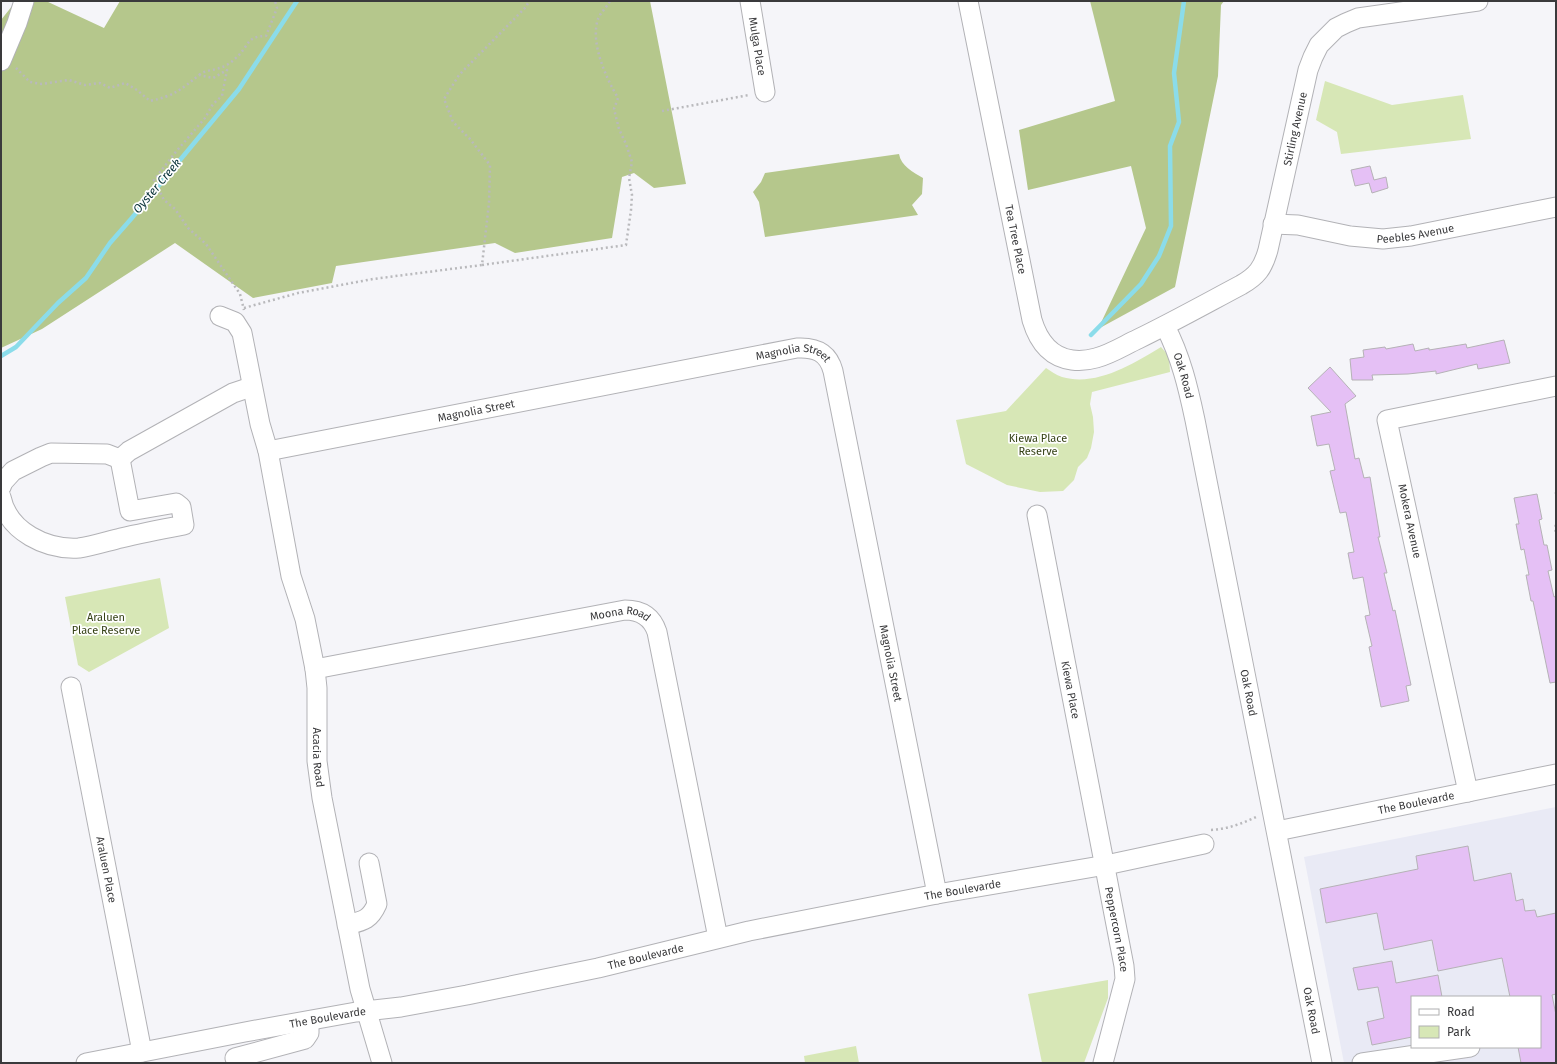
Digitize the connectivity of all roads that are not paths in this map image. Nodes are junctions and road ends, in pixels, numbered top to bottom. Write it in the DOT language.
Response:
graph roads {
  1 [pos="24,1"];
  2 [pos="750,1"];
  3 [pos="968,1"];
  4 [pos="1478,1"];
  5 [pos="1,61"];
  6 [pos="765,92"];
  7 [pos="1556,207"];
  8 [pos="1273,224"];
  9 [pos="220,316"];
  10 [pos="1165,326"];
  11 [pos="1556,386"];
  12 [pos="251,387"];
  13 [pos="268,450"];
  14 [pos="120,460"];
  15 [pos="1,487"];
  16 [pos="1,497"];
  17 [pos="130,511"];
  18 [pos="1037,515"];
  19 [pos="135,535"];
  20 [pos="315,669"];
  21 [pos="71,687"];
  22 [pos="1556,774"];
  23 [pos="1468,792"];
  24 [pos="1277,831"];
  25 [pos="1204,844"];
  26 [pos="369,863"];
  27 [pos="1106,865"];
  28 [pos="937,894"];
  29 [pos="347,924"];
  30 [pos="718,938"];
  31 [pos="367,1011"];
  32 [pos="309,1021"];
  33 [pos="1463,1048"];
  34 [pos="142,1052"];
  35 [pos="235,1058"];
  36 [pos="86,1063"];
  37 [pos="382,1063"];
  38 [pos="1103,1063"];
  39 [pos="1322,1063"];
  40 [pos="1362,1063"];
  1 -- 5 [label="street"];
  2 -- 6 [label="street, Mulga Place"];
  3 -- 10 [label="street, Tea Tree Place"];
  4 -- 8 [label="street, Stirling Avenue"];
  7 -- 8 [label="street, Peebles Avenue"];
  8 -- 10 [label="street, Stirling Avenue"];
  9 -- 12 [label="street, Acacia Road"];
  10 -- 24 [label="street, Oak Road"];
  11 -- 23 [label="street, Mokera Avenue"];
  12 -- 13 [label="street, Acacia Road"];
  12 -- 14 [label="street"];
  13 -- 20 [label="street, Acacia Road"];
  13 -- 28 [label="street, Magnolia Street"];
  14 -- 15 [label="street"];
  14 -- 17 [label="street"];
  16 -- 19 [label="street"];
  17 -- 19 [label="street"];
  17 -- 19 [label="street"];
  18 -- 27 [label="street, Kiewa Place"];
  20 -- 29 [label="street, Acacia Road"];
  20 -- 30 [label="street, Moona Road"];
  21 -- 34 [label="street, Araluen Place"];
  22 -- 23 [label="street, The Boulevarde"];
  23 -- 24 [label="street, The Boulevarde"];
  24 -- 39 [label="street, Oak Road"];
  25 -- 27 [label="street, The Boulevarde"];
  26 -- 29 [label="street"];
  27 -- 28 [label="street, The Boulevarde"];
  27 -- 38 [label="street, Peppercorn Place"];
  28 -- 30 [label="street, The Boulevarde"];
  29 -- 31 [label="street, Acacia Road"];
  30 -- 31 [label="street, The Boulevarde"];
  31 -- 32 [label="street, The Boulevarde"];
  31 -- 37 [label="street, Acacia Road"];
  32 -- 34 [label="street, The Boulevarde"];
  32 -- 35 [label="street"];
  33 -- 40 [label="street"];
  34 -- 36 [label="street, The Boulevarde"];
}
